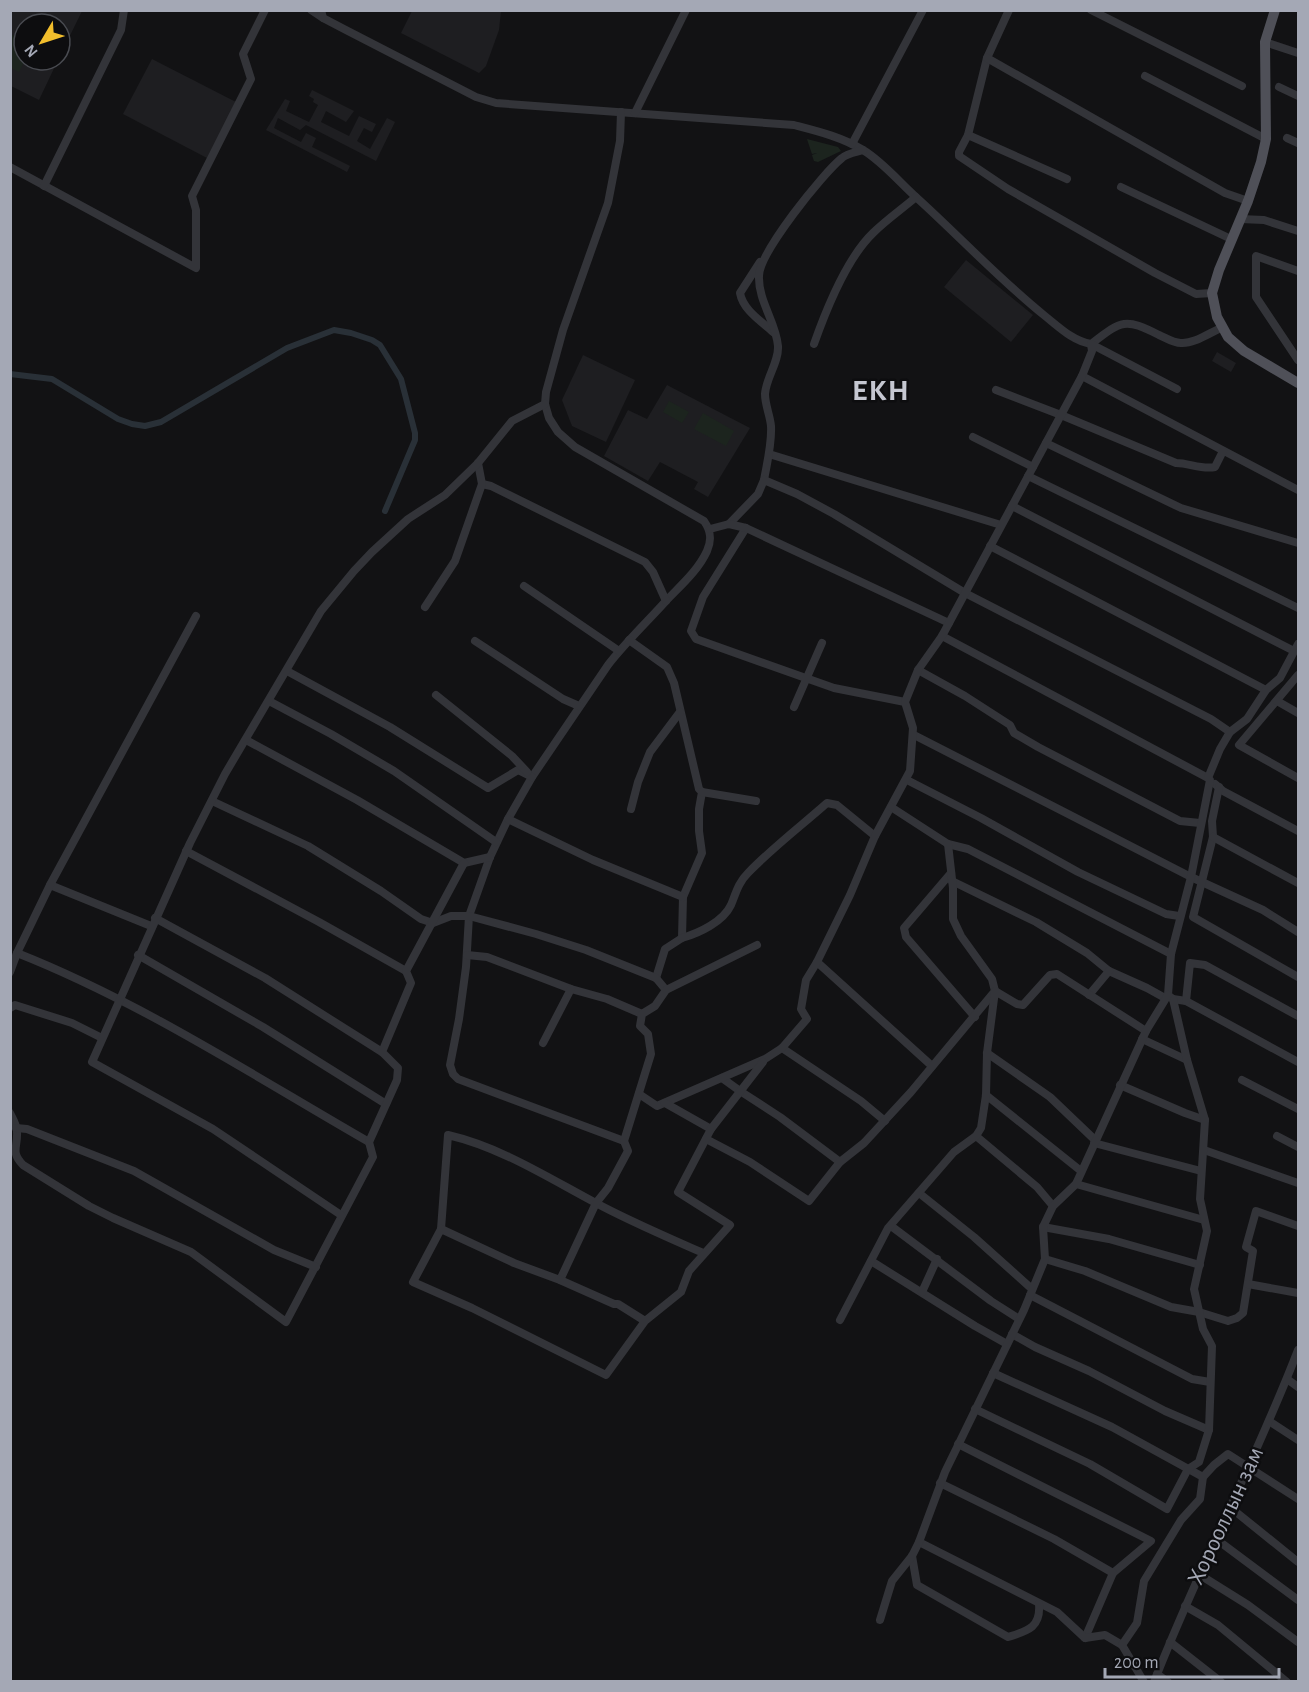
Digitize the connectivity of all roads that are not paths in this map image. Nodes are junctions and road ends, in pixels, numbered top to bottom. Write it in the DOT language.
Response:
graph roads {
  1 [pos="124,10"];
  2 [pos="265,10"];
  3 [pos="310,10"];
  4 [pos="686,10"];
  5 [pos="923,10"];
  6 [pos="1009,10"];
  7 [pos="1091,10"];
  8 [pos="1275,10"];
  9 [pos="322,14"];
  10 [pos="1265,42"];
  11 [pos="1299,53"];
  12 [pos="987,58"];
  13 [pos="1144,76"];
  14 [pos="1242,86"];
  15 [pos="1279,87"];
  16 [pos="1299,96"];
  17 [pos="621,112"];
  18 [pos="635,113"];
  19 [pos="968,135"];
  20 [pos="1287,138"];
  21 [pos="1266,139"];
  22 [pos="1299,143"];
  23 [pos="852,144"];
  24 [pos="863,150"];
  25 [pos="10,166"];
  26 [pos="1067,179"];
  27 [pos="44,186"];
  28 [pos="1121,187"];
  29 [pos="916,197"];
  30 [pos="1248,201"];
  31 [pos="1240,219"];
  32 [pos="1299,231"];
  33 [pos="1231,239"];
  34 [pos="769,249"];
  35 [pos="1299,271"];
  36 [pos="1212,293"];
  37 [pos="1221,328"];
  38 [pos="776,334"];
  39 [pos="814,344"];
  40 [pos="1091,344"];
  41 [pos="1299,360"];
  42 [pos="1082,376"];
  43 [pos="1299,383"];
  44 [pos="1177,389"];
  45 [pos="996,390"];
  46 [pos="545,404"];
  47 [pos="1061,415"];
  48 [pos="973,437"];
  49 [pos="1046,443"];
  50 [pos="1223,451"];
  51 [pos="769,454"];
  52 [pos="478,463"];
  53 [pos="1033,467"];
  54 [pos="1028,476"];
  55 [pos="764,480"];
  56 [pos="482,484"];
  57 [pos="1299,490"];
  58 [pos="1012,506"];
  59 [pos="729,524"];
  60 [pos="1001,525"];
  61 [pos="746,528"];
  62 [pos="710,529"];
  63 [pos="1299,543"];
  64 [pos="990,546"];
  65 [pos="524,586"];
  66 [pos="965,592"];
  67 [pos="666,601"];
  68 [pos="425,607"];
  69 [pos="1299,608"];
  70 [pos="196,616"];
  71 [pos="949,623"];
  72 [pos="942,636"];
  73 [pos="629,640"];
  74 [pos="475,641"];
  75 [pos="822,643"];
  76 [pos="1296,647"];
  77 [pos="619,651"];
  78 [pos="918,670"];
  79 [pos="287,671"];
  80 [pos="1299,675"];
  81 [pos="806,678"];
  82 [pos="1266,690"];
  83 [pos="436,695"];
  84 [pos="269,701"];
  85 [pos="1277,701"];
  86 [pos="905,702"];
  87 [pos="579,706"];
  88 [pos="794,707"];
  89 [pos="680,712"];
  90 [pos="1299,713"];
  91 [pos="1230,732"];
  92 [pos="914,735"];
  93 [pos="246,740"];
  94 [pos="532,777"];
  95 [pos="1299,778"];
  96 [pos="1209,779"];
  97 [pos="907,780"];
  98 [pos="1219,787"];
  99 [pos="702,792"];
  100 [pos="212,801"];
  101 [pos="756,801"];
  102 [pos="891,807"];
  103 [pos="631,809"];
  104 [pos="508,819"];
  105 [pos="1200,823"];
  106 [pos="1299,831"];
  107 [pos="875,836"];
  108 [pos="1213,837"];
  109 [pos="496,842"];
  110 [pos="948,844"];
  111 [pos="186,851"];
  112 [pos="490,857"];
  113 [pos="464,863"];
  114 [pos="952,877"];
  115 [pos="1191,877"];
  116 [pos="1203,882"];
  117 [pos="1299,883"];
  118 [pos="50,885"];
  119 [pos="683,897"];
  120 [pos="469,916"];
  121 [pos="1179,916"];
  122 [pos="153,922"];
  123 [pos="433,923"];
  124 [pos="1299,932"];
  125 [pos="682,938"];
  126 [pos="757,945"];
  127 [pos="17,953"];
  128 [pos="1171,954"];
  129 [pos="467,955"];
  130 [pos="138,956"];
  131 [pos="817,962"];
  132 [pos="406,971"];
  133 [pos="1109,971"];
  134 [pos="10,972"];
  135 [pos="1299,977"];
  136 [pos="656,978"];
  137 [pos="572,989"];
  138 [pos="666,990"];
  139 [pos="995,991"];
  140 [pos="1089,995"];
  141 [pos="1168,997"];
  142 [pos="118,1000"];
  143 [pos="1186,1001"];
  144 [pos="10,1008"];
  145 [pos="642,1014"];
  146 [pos="1299,1016"];
  147 [pos="975,1017"];
  148 [pos="1144,1035"];
  149 [pos="102,1038"];
  150 [pos="543,1043"];
  151 [pos="782,1048"];
  152 [pos="382,1052"];
  153 [pos="987,1053"];
  154 [pos="765,1059"];
  155 [pos="1187,1060"];
  156 [pos="1299,1062"];
  157 [pos="932,1066"];
  158 [pos="722,1078"];
  159 [pos="1242,1080"];
  160 [pos="1120,1085"];
  161 [pos="740,1092"];
  162 [pos="639,1094"];
  163 [pos="986,1095"];
  164 [pos="665,1103"];
  165 [pos="386,1104"];
  166 [pos="1299,1109"];
  167 [pos="10,1113"];
  168 [pos="1205,1120"];
  169 [pos="885,1121"];
  170 [pos="16,1128"];
  171 [pos="711,1129"];
  172 [pos="976,1136"];
  173 [pos="1277,1136"];
  174 [pos="706,1139"];
  175 [pos="624,1141"];
  176 [pos="369,1142"];
  177 [pos="1094,1142"];
  178 [pos="1299,1147"];
  179 [pos="1204,1150"];
  180 [pos="840,1162"];
  181 [pos="1081,1171"];
  182 [pos="1201,1171"];
  183 [pos="1299,1183"];
  184 [pos="1076,1184"];
  185 [pos="920,1193"];
  186 [pos="596,1203"];
  187 [pos="1053,1206"];
  188 [pos="341,1215"];
  189 [pos="1204,1220"];
  190 [pos="891,1226"];
  191 [pos="1299,1226"];
  192 [pos="1043,1227"];
  193 [pos="441,1229"];
  194 [pos="703,1253"];
  195 [pos="1045,1259"];
  196 [pos="937,1260"];
  197 [pos="871,1261"];
  198 [pos="1200,1265"];
  199 [pos="316,1267"];
  200 [pos="560,1280"];
  201 [pos="1248,1284"];
  202 [pos="922,1292"];
  203 [pos="1031,1292"];
  204 [pos="1299,1293"];
  205 [pos="1199,1312"];
  206 [pos="1019,1319"];
  207 [pos="840,1320"];
  208 [pos="645,1321"];
  209 [pos="1012,1334"];
  210 [pos="1007,1344"];
  211 [pos="1299,1350"];
  212 [pos="993,1373"];
  213 [pos="1287,1379"];
  214 [pos="1210,1382"];
  215 [pos="1299,1387"];
  216 [pos="975,1409"];
  217 [pos="1269,1421"];
  218 [pos="1209,1430"];
  219 [pos="1299,1440"];
  220 [pos="958,1444"];
  221 [pos="1250,1466"];
  222 [pos="1188,1469"];
  223 [pos="1203,1477"];
  224 [pos="940,1483"];
  225 [pos="1299,1499"];
  226 [pos="1231,1508"];
  227 [pos="1216,1539"];
  228 [pos="919,1542"];
  229 [pos="912,1556"];
  230 [pos="1299,1562"];
  231 [pos="1113,1573"];
  232 [pos="1200,1575"];
  233 [pos="1299,1600"];
  234 [pos="1039,1604"];
  235 [pos="1185,1606"];
  236 [pos="880,1620"];
  237 [pos="1085,1638"];
  238 [pos="1170,1642"];
  239 [pos="1299,1642"];
  240 [pos="1122,1645"];
  241 [pos="1156,1678"];
  242 [pos="1144,1682"];
  243 [pos="1168,1682"];
  244 [pos="1221,1682"];
  245 [pos="1287,1682"];
  1 -- 27 [label="street"];
  2 -- 27 [label="street"];
  3 -- 9 [label="street"];
  4 -- 18 [label="street"];
  5 -- 23 [label="street"];
  6 -- 12 [label="street"];
  7 -- 14 [label="street"];
  8 -- 10 [label="main road"];
  9 -- 17 [label="street"];
  10 -- 11 [label="street"];
  10 -- 21 [label="main road"];
  12 -- 19 [label="street"];
  12 -- 30 [label="street"];
  13 -- 21 [label="street"];
  15 -- 16 [label="street"];
  17 -- 18 [label="street"];
  17 -- 46 [label="street"];
  18 -- 23 [label="street"];
  19 -- 26 [label="street"];
  19 -- 36 [label="street"];
  20 -- 22 [label="street"];
  21 -- 30 [label="main road"];
  23 -- 24 [label="street"];
  24 -- 29 [label="street"];
  24 -- 34 [label="street"];
  25 -- 27 [label="street"];
  28 -- 33 [label="street"];
  29 -- 39 [label="street"];
  29 -- 40 [label="street"];
  30 -- 31 [label="main road"];
  31 -- 32 [label="street"];
  31 -- 33 [label="main road"];
  33 -- 36 [label="main road"];
  34 -- 38 [label="street"];
  34 -- 38 [label="street"];
  35 -- 41 [label="street"];
  36 -- 37 [label="main road"];
  37 -- 40 [label="street"];
  37 -- 43 [label="main road"];
  38 -- 51 [label="street"];
  40 -- 42 [label="street"];
  40 -- 44 [label="street"];
  42 -- 47 [label="street"];
  42 -- 50 [label="street"];
  45 -- 47 [label="street"];
  46 -- 52 [label="street"];
  46 -- 62 [label="street"];
  47 -- 49 [label="street"];
  47 -- 50 [label="street"];
  48 -- 53 [label="street"];
  49 -- 53 [label="street"];
  49 -- 63 [label="street"];
  50 -- 57 [label="street"];
  51 -- 55 [label="street"];
  51 -- 60 [label="street"];
  52 -- 56 [label="street"];
  52 -- 79 [label="street"];
  53 -- 54 [label="street"];
  54 -- 58 [label="street"];
  54 -- 69 [label="street"];
  55 -- 59 [label="street"];
  55 -- 66 [label="street"];
  56 -- 67 [label="street"];
  56 -- 68 [label="street"];
  58 -- 60 [label="street"];
  58 -- 76 [label="street"];
  59 -- 61 [label="street"];
  59 -- 62 [label="street"];
  60 -- 64 [label="street"];
  61 -- 71 [label="street"];
  61 -- 81 [label="street"];
  62 -- 67 [label="street"];
  64 -- 66 [label="street"];
  64 -- 82 [label="street"];
  65 -- 77 [label="street"];
  66 -- 71 [label="street"];
  66 -- 91 [label="street"];
  67 -- 73 [label="street"];
  70 -- 118 [label="street"];
  71 -- 72 [label="street"];
  72 -- 78 [label="street"];
  72 -- 96 [label="street"];
  73 -- 77 [label="street"];
  73 -- 89 [label="street"];
  74 -- 87 [label="street"];
  75 -- 81 [label="street"];
  76 -- 82 [label="street"];
  77 -- 87 [label="street"];
  78 -- 86 [label="street"];
  78 -- 105 [label="street"];
  79 -- 84 [label="street"];
  79 -- 94 [label="street"];
  80 -- 85 [label="street"];
  81 -- 86 [label="street"];
  81 -- 88 [label="street"];
  82 -- 91 [label="street"];
  83 -- 94 [label="street"];
  84 -- 93 [label="street"];
  84 -- 109 [label="street"];
  85 -- 90 [label="street"];
  85 -- 95 [label="street"];
  86 -- 92 [label="street"];
  87 -- 94 [label="street"];
  89 -- 99 [label="street"];
  89 -- 103 [label="street"];
  91 -- 96 [label="street"];
  92 -- 97 [label="street"];
  92 -- 115 [label="street"];
  93 -- 100 [label="street"];
  93 -- 113 [label="street"];
  94 -- 104 [label="street"];
  96 -- 98 [label="street"];
  96 -- 105 [label="street"];
  97 -- 102 [label="street"];
  97 -- 121 [label="street"];
  98 -- 106 [label="street"];
  98 -- 108 [label="street"];
  99 -- 101 [label="street"];
  99 -- 119 [label="street"];
  100 -- 111 [label="street"];
  100 -- 123 [label="street"];
  102 -- 107 [label="street"];
  102 -- 110 [label="street"];
  104 -- 109 [label="street"];
  104 -- 119 [label="street"];
  105 -- 115 [label="street"];
  107 -- 125 [label="street"];
  107 -- 131 [label="street"];
  108 -- 116 [label="street"];
  108 -- 117 [label="street"];
  109 -- 112 [label="street"];
  110 -- 114 [label="street"];
  110 -- 128 [label="street"];
  111 -- 122 [label="street"];
  111 -- 132 [label="street"];
  112 -- 113 [label="street"];
  112 -- 120 [label="street"];
  113 -- 123 [label="street"];
  114 -- 133 [label="street"];
  114 -- 139 [label="street"];
  114 -- 147 [label="street"];
  115 -- 116 [label="street"];
  115 -- 121 [label="street"];
  116 -- 124 [label="street"];
  116 -- 135 [label="street"];
  118 -- 122 [label="street"];
  118 -- 127 [label="street"];
  119 -- 125 [label="street"];
  120 -- 123 [label="street"];
  120 -- 129 [label="street"];
  120 -- 136 [label="street"];
  121 -- 128 [label="street"];
  122 -- 130 [label="street"];
  122 -- 152 [label="street"];
  123 -- 132 [label="street"];
  125 -- 136 [label="street"];
  126 -- 138 [label="street"];
  127 -- 134 [label="street"];
  127 -- 142 [label="street"];
  128 -- 141 [label="street"];
  129 -- 137 [label="street"];
  129 -- 175 [label="street"];
  130 -- 142 [label="street"];
  130 -- 165 [label="street"];
  131 -- 151 [label="street"];
  131 -- 157 [label="street"];
  132 -- 152 [label="street"];
  133 -- 140 [label="street"];
  133 -- 141 [label="street"];
  136 -- 138 [label="street"];
  137 -- 145 [label="street"];
  137 -- 150 [label="street"];
  138 -- 145 [label="street"];
  139 -- 140 [label="street"];
  139 -- 147 [label="street"];
  139 -- 153 [label="street"];
  140 -- 148 [label="street"];
  141 -- 143 [label="street"];
  141 -- 148 [label="street"];
  141 -- 155 [label="street"];
  142 -- 149 [label="street"];
  142 -- 176 [label="street"];
  143 -- 146 [label="street"];
  143 -- 156 [label="street"];
  144 -- 149 [label="street"];
  145 -- 162 [label="street"];
  147 -- 157 [label="street"];
  148 -- 155 [label="street"];
  148 -- 160 [label="street"];
  149 -- 188 [label="street"];
  151 -- 154 [label="street"];
  151 -- 169 [label="street"];
  152 -- 165 [label="street"];
  153 -- 163 [label="street"];
  153 -- 177 [label="street"];
  154 -- 158 [label="street"];
  154 -- 161 [label="street"];
  155 -- 168 [label="street"];
  157 -- 169 [label="street"];
  158 -- 161 [label="street"];
  158 -- 164 [label="street"];
  159 -- 166 [label="street"];
  160 -- 168 [label="street"];
  160 -- 177 [label="street"];
  161 -- 171 [label="street"];
  161 -- 180 [label="street"];
  162 -- 164 [label="street"];
  162 -- 175 [label="street"];
  163 -- 172 [label="street"];
  163 -- 181 [label="street"];
  164 -- 171 [label="street"];
  165 -- 176 [label="street"];
  167 -- 170 [label="street"];
  168 -- 179 [label="street"];
  169 -- 180 [label="street"];
  170 -- 199 [label="street"];
  170 -- 199 [label="street"];
  171 -- 174 [label="street"];
  172 -- 185 [label="street"];
  172 -- 187 [label="street"];
  173 -- 178 [label="street"];
  174 -- 180 [label="street"];
  174 -- 194 [label="street"];
  175 -- 186 [label="street"];
  176 -- 188 [label="street"];
  177 -- 181 [label="street"];
  177 -- 182 [label="street"];
  179 -- 182 [label="street"];
  179 -- 183 [label="street"];
  181 -- 184 [label="street"];
  182 -- 189 [label="street"];
  184 -- 187 [label="street"];
  184 -- 189 [label="street"];
  185 -- 190 [label="street"];
  185 -- 203 [label="street"];
  186 -- 193 [label="street"];
  186 -- 194 [label="street"];
  186 -- 200 [label="street"];
  187 -- 192 [label="street"];
  188 -- 199 [label="street"];
  189 -- 198 [label="street"];
  190 -- 196 [label="street"];
  190 -- 197 [label="street"];
  191 -- 201 [label="street"];
  192 -- 195 [label="street"];
  192 -- 198 [label="street"];
  193 -- 200 [label="street"];
  193 -- 208 [label="street"];
  194 -- 208 [label="street"];
  195 -- 203 [label="street"];
  195 -- 205 [label="street"];
  196 -- 202 [label="street"];
  196 -- 206 [label="street"];
  197 -- 202 [label="street"];
  197 -- 207 [label="street"];
  198 -- 205 [label="street"];
  200 -- 208 [label="street"];
  201 -- 204 [label="street"];
  201 -- 205 [label="street"];
  202 -- 210 [label="street"];
  203 -- 206 [label="street"];
  203 -- 214 [label="street"];
  205 -- 214 [label="street"];
  206 -- 209 [label="street"];
  209 -- 210 [label="street"];
  209 -- 218 [label="street"];
  210 -- 212 [label="street"];
  211 -- 213 [label="street, Хорооллын зам"];
  212 -- 216 [label="street"];
  212 -- 222 [label="street"];
  213 -- 215 [label="street"];
  213 -- 217 [label="street, Хорооллын зам"];
  214 -- 218 [label="street"];
  216 -- 220 [label="street"];
  216 -- 222 [label="street"];
  217 -- 219 [label="street"];
  217 -- 221 [label="street, Хорооллын зам"];
  218 -- 222 [label="street"];
  220 -- 224 [label="street"];
  220 -- 231 [label="street"];
  221 -- 223 [label="street"];
  221 -- 225 [label="street"];
  221 -- 226 [label="street, Хорооллын зам"];
  222 -- 223 [label="street"];
  223 -- 240 [label="street"];
  224 -- 228 [label="street"];
  224 -- 231 [label="street"];
  226 -- 227 [label="street, Хорооллын зам"];
  226 -- 230 [label="street"];
  227 -- 232 [label="street, Хорооллын зам"];
  227 -- 233 [label="street"];
  228 -- 229 [label="street"];
  228 -- 234 [label="street"];
  229 -- 234 [label="street"];
  229 -- 236 [label="street"];
  231 -- 237 [label="street"];
  232 -- 235 [label="street, Хорооллын зам"];
  232 -- 239 [label="street"];
  234 -- 237 [label="street"];
  235 -- 238 [label="street, Хорооллын зам"];
  235 -- 245 [label="street"];
  237 -- 240 [label="street"];
  238 -- 241 [label="street, Хорооллын зам"];
  238 -- 244 [label="street"];
  240 -- 242 [label="street"];
  241 -- 243 [label="street"];
}
